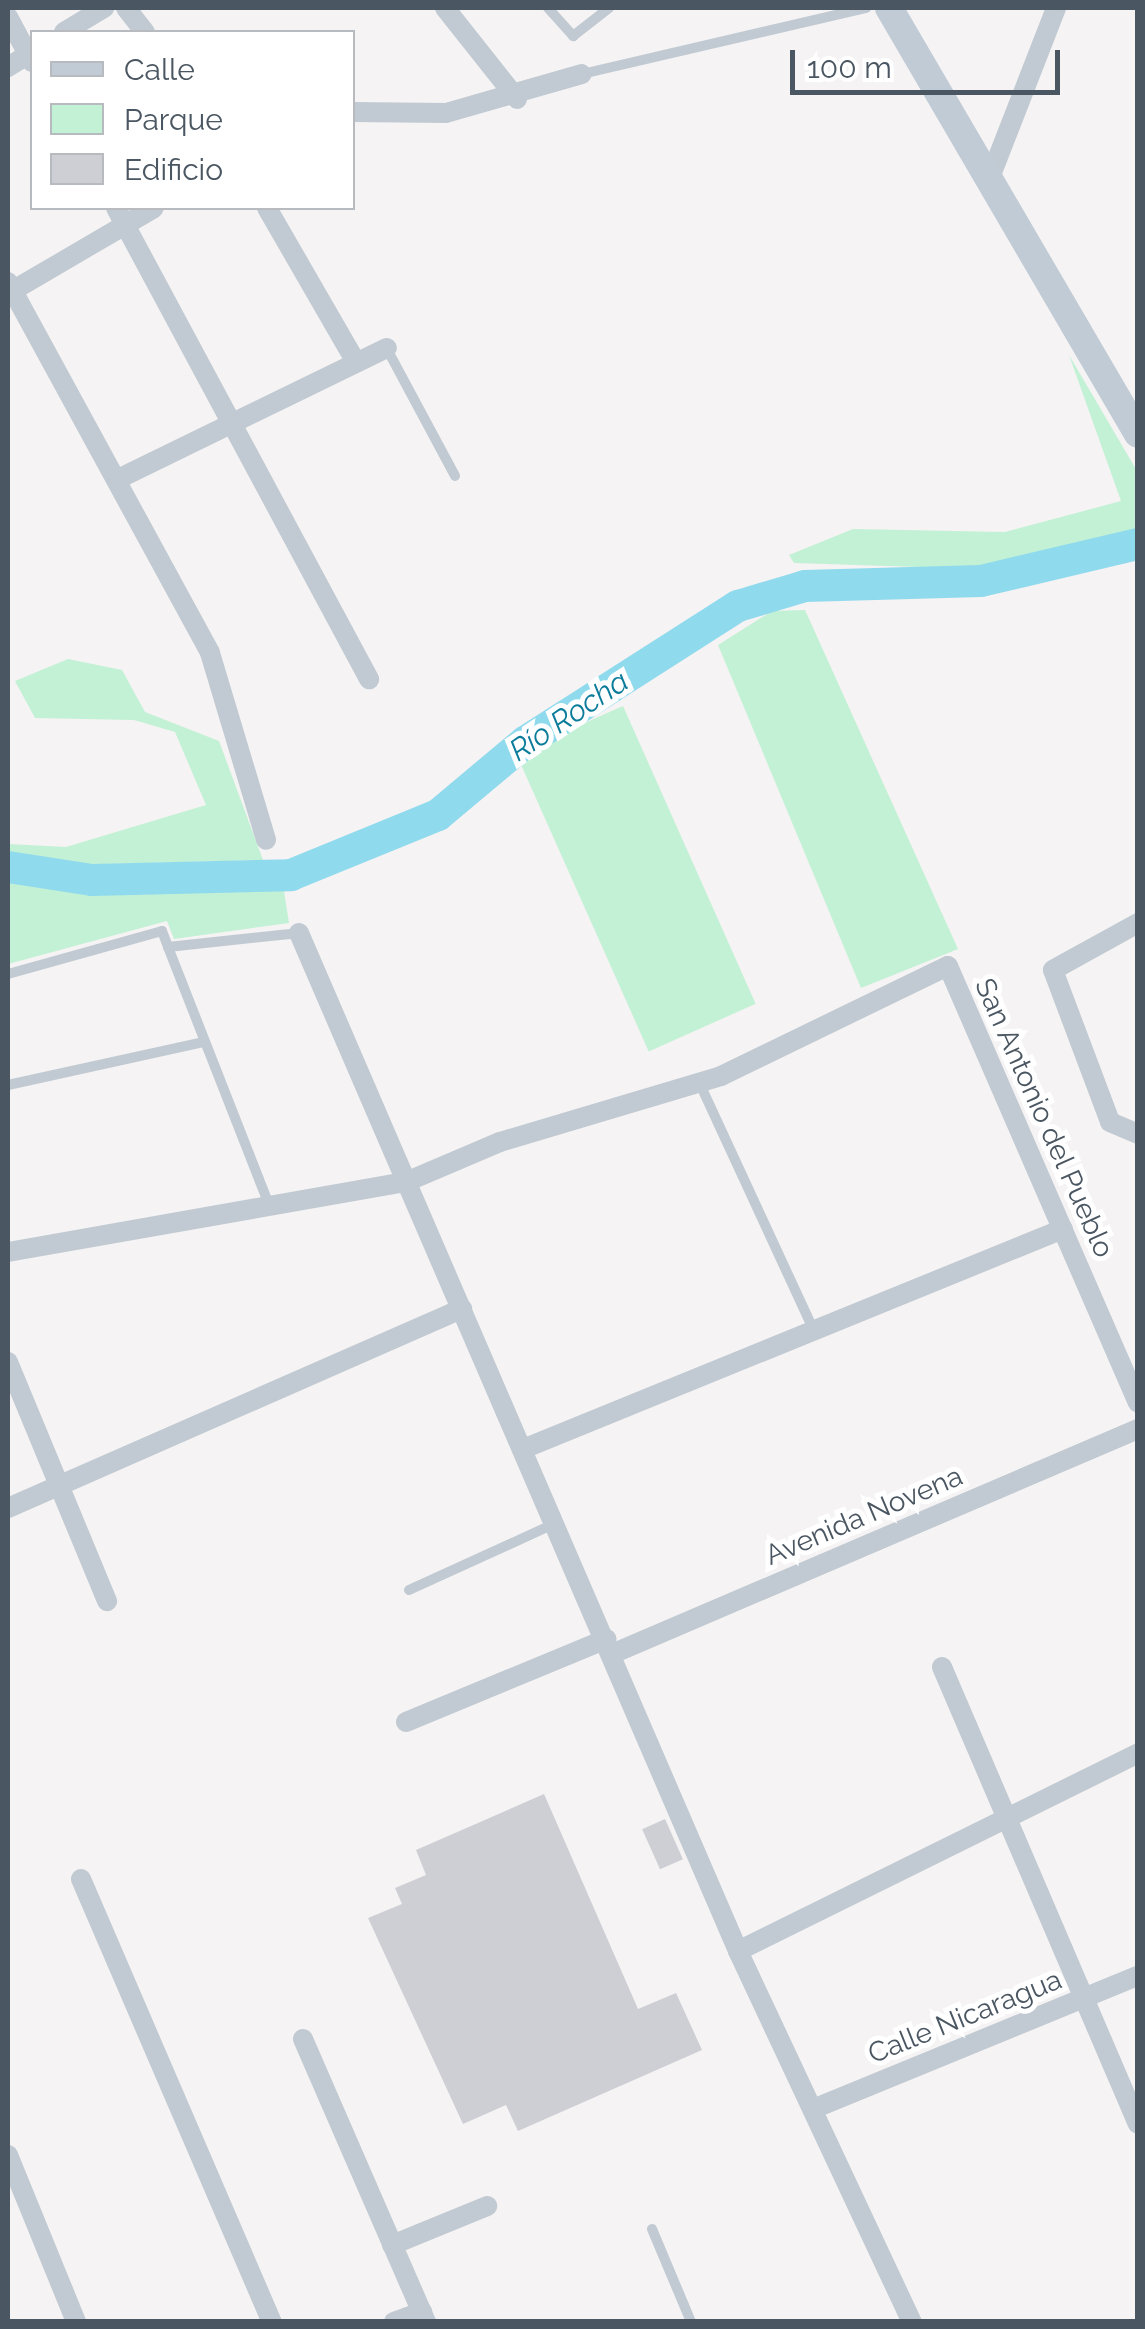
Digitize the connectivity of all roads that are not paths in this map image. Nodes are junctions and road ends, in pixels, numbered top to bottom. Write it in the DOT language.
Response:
graph roads {
  1 [pos="104,8"];
  2 [pos="126,8"];
  3 [pos="445,8"];
  4 [pos="548,8"];
  5 [pos="610,8"];
  6 [pos="866,8"];
  7 [pos="889,8"];
  8 [pos="1056,8"];
  9 [pos="8,17"];
  10 [pos="67,30"];
  11 [pos="143,30"];
  12 [pos="30,54"];
  13 [pos="582,74"];
  14 [pos="518,98"];
  15 [pos="355,112"];
  16 [pos="991,176"];
  17 [pos="146,210"];
  18 [pos="268,210"];
  19 [pos="121,216"];
  20 [pos="10,287"];
  21 [pos="387,348"];
  22 [pos="356,362"];
  23 [pos="233,422"];
  24 [pos="1138,434"];
  25 [pos="455,476"];
  26 [pos="118,479"];
  27 [pos="368,679"];
  28 [pos="266,840"];
  29 [pos="1138,923"];
  30 [pos="299,933"];
  31 [pos="168,946"];
  32 [pos="8,974"];
  33 [pos="204,1042"];
  34 [pos="700,1082"];
  35 [pos="8,1085"];
  36 [pos="1138,1134"];
  37 [pos="406,1182"];
  38 [pos="272,1212"];
  39 [pos="1063,1229"];
  40 [pos="8,1252"];
  41 [pos="462,1309"];
  42 [pos="812,1326"];
  43 [pos="8,1362"];
  44 [pos="1138,1402"];
  45 [pos="1138,1429"];
  46 [pos="523,1449"];
  47 [pos="59,1486"];
  48 [pos="8,1508"];
  49 [pos="555,1523"];
  50 [pos="408,1590"];
  51 [pos="107,1602"];
  52 [pos="609,1646"];
  53 [pos="942,1667"];
  54 [pos="406,1722"];
  55 [pos="1138,1753"];
  56 [pos="1006,1816"];
  57 [pos="81,1880"];
  58 [pos="738,1951"];
  59 [pos="1138,1976"];
  60 [pos="1083,1998"];
  61 [pos="303,2039"];
  62 [pos="814,2109"];
  63 [pos="1138,2124"];
  64 [pos="8,2155"];
  65 [pos="487,2206"];
  66 [pos="652,2229"];
  67 [pos="392,2246"];
  68 [pos="424,2316"];
  69 [pos="910,2321"];
  70 [pos="76,2322"];
  71 [pos="272,2322"];
  72 [pos="394,2322"];
  73 [pos="692,2322"];
  1 -- 10 [label="street"];
  2 -- 11 [label="street"];
  3 -- 14 [label="street"];
  4 -- 5 [label="lane"];
  6 -- 13 [label="lane"];
  7 -- 16 [label="main road"];
  8 -- 16 [label="street"];
  9 -- 12 [label="street"];
  13 -- 14 [label="street"];
  14 -- 15 [label="street"];
  16 -- 24 [label="main road"];
  17 -- 19 [label="street"];
  18 -- 22 [label="street"];
  19 -- 20 [label="street"];
  19 -- 23 [label="street"];
  20 -- 26 [label="street"];
  21 -- 22 [label="street"];
  21 -- 25 [label="lane"];
  22 -- 23 [label="street"];
  23 -- 26 [label="street"];
  23 -- 27 [label="street"];
  26 -- 28 [label="street"];
  29 -- 36 [label="street"];
  30 -- 31 [label="lane"];
  30 -- 37 [label="street"];
  31 -- 32 [label="lane"];
  31 -- 33 [label="lane"];
  33 -- 35 [label="lane"];
  33 -- 38 [label="lane"];
  34 -- 37 [label="street"];
  34 -- 39 [label="street, San Antonio del Pueblo"];
  34 -- 42 [label="lane"];
  37 -- 38 [label="street"];
  37 -- 41 [label="street"];
  38 -- 40 [label="street"];
  39 -- 42 [label="street"];
  39 -- 44 [label="street, San Antonio del Pueblo"];
  41 -- 46 [label="street"];
  41 -- 47 [label="street"];
  42 -- 46 [label="street"];
  43 -- 47 [label="street"];
  45 -- 52 [label="street, Avenida Novena"];
  46 -- 49 [label="street"];
  47 -- 48 [label="street"];
  47 -- 51 [label="street"];
  49 -- 50 [label="lane"];
  49 -- 52 [label="street"];
  52 -- 54 [label="street, Avenida Novena"];
  52 -- 58 [label="street"];
  53 -- 56 [label="street"];
  55 -- 56 [label="street"];
  56 -- 58 [label="street"];
  56 -- 60 [label="street"];
  57 -- 71 [label="street"];
  58 -- 62 [label="street"];
  59 -- 60 [label="street, Calle Nicaragua"];
  60 -- 62 [label="street, Calle Nicaragua"];
  60 -- 63 [label="street"];
  61 -- 67 [label="street"];
  62 -- 69 [label="street"];
  64 -- 70 [label="street"];
  65 -- 67 [label="street"];
  66 -- 73 [label="lane"];
  67 -- 68 [label="street"];
  68 -- 72 [label="street"];
}
